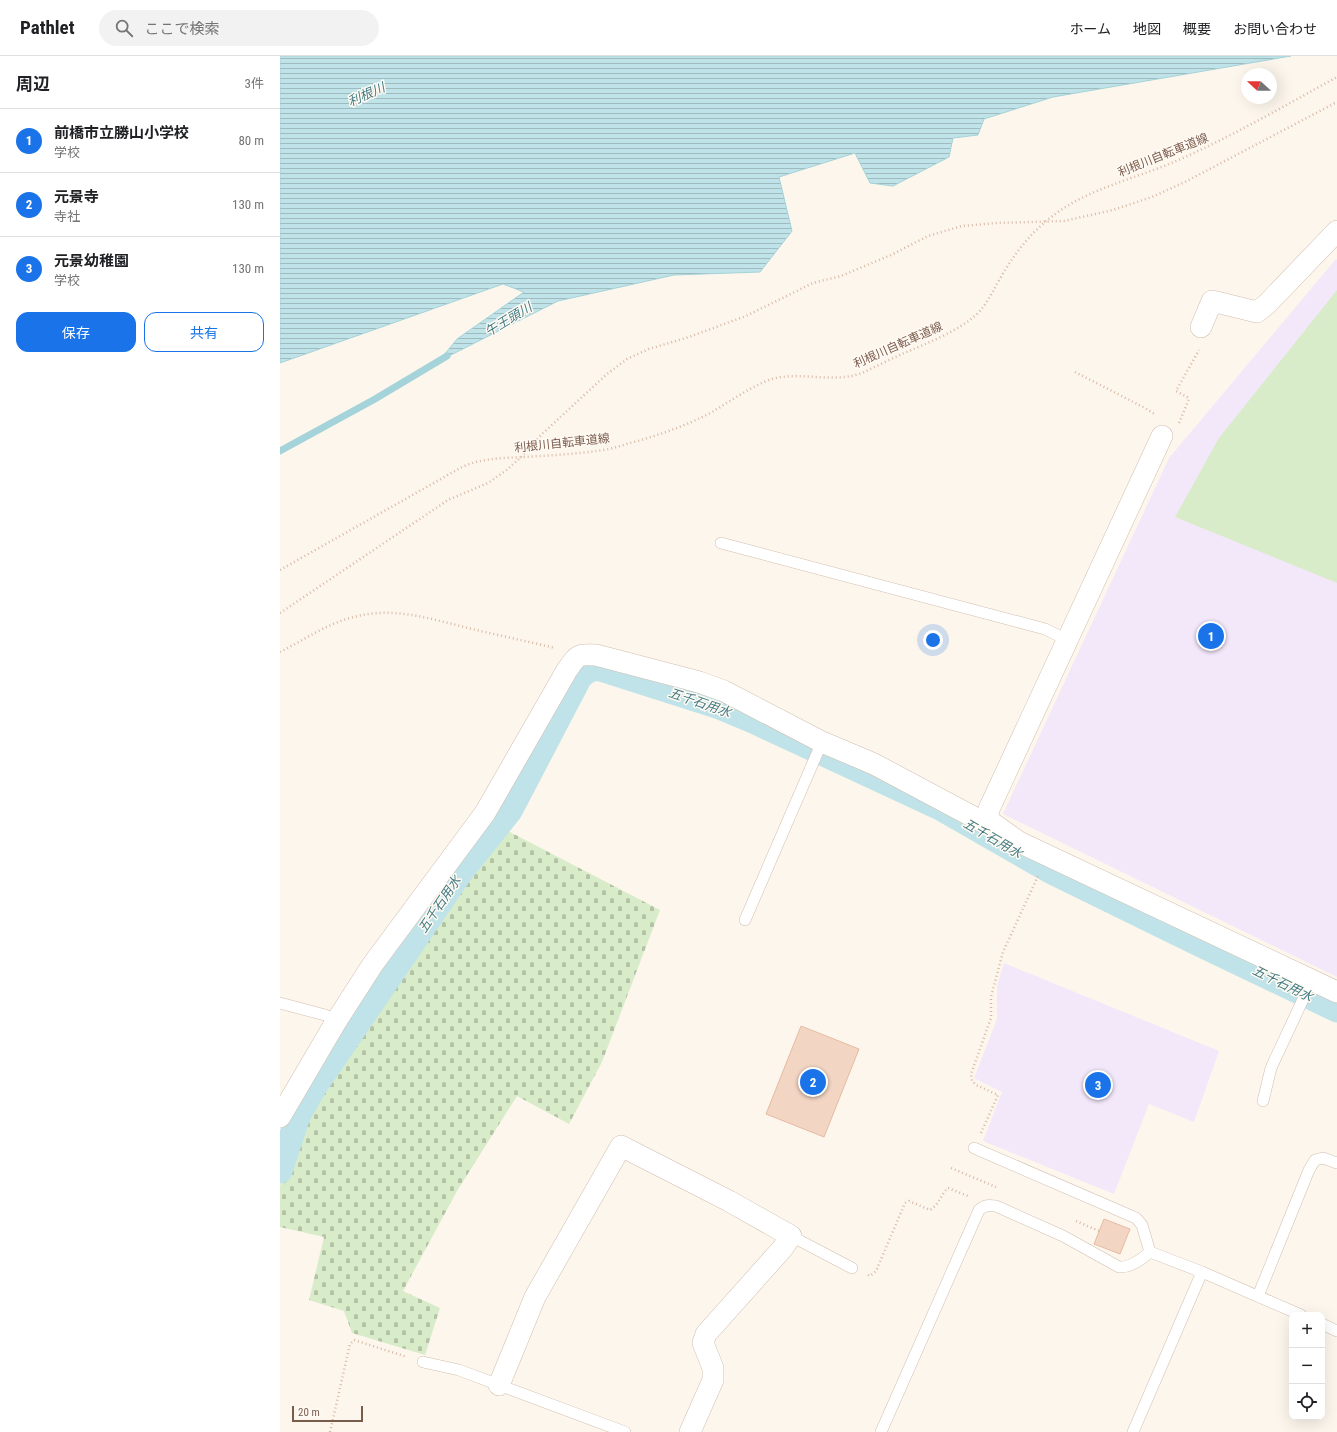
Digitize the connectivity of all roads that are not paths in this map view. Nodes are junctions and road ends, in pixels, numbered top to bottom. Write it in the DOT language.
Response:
graph roads {
  1 [pos="1337,231"];
  2 [pos="1201,327"];
  3 [pos="1162,436"];
  4 [pos="721,543"];
  5 [pos="1067,640"];
  6 [pos="822,742"];
  7 [pos="988,820"];
  8 [pos="745,920"];
  9 [pos="1312,980"];
  10 [pos="1337,992"];
  11 [pos="280,1003"];
  12 [pos="337,1020"];
  13 [pos="1262,1101"];
  14 [pos="280,1117"];
  15 [pos="974,1148"];
  16 [pos="1337,1163"];
  17 [pos="791,1236"];
  18 [pos="1150,1252"];
  19 [pos="852,1268"];
  20 [pos="1202,1272"];
  21 [pos="1258,1296"];
  22 [pos="1294,1312"];
  23 [pos="1325,1325"];
  24 [pos="1337,1331"];
  25 [pos="423,1362"];
  26 [pos="499,1385"];
  27 [pos="624,1432"];
  28 [pos="690,1432"];
  29 [pos="881,1432"];
  30 [pos="1133,1432"];
  1 -- 2 [label="street"];
  3 -- 5 [label="street"];
  4 -- 5 [label="lane"];
  5 -- 7 [label="street"];
  6 -- 7 [label="street"];
  6 -- 8 [label="lane"];
  6 -- 12 [label="street"];
  7 -- 9 [label="street"];
  9 -- 10 [label="street"];
  9 -- 13 [label="lane"];
  11 -- 12 [label="lane"];
  12 -- 14 [label="street"];
  15 -- 18 [label="lane"];
  16 -- 21 [label="lane"];
  17 -- 19 [label="lane"];
  17 -- 26 [label="street"];
  17 -- 28 [label="street"];
  18 -- 20 [label="lane"];
  18 -- 29 [label="lane"];
  20 -- 21 [label="lane"];
  20 -- 30 [label="lane"];
  21 -- 22 [label="lane"];
  23 -- 24 [label="lane"];
  25 -- 26 [label="lane"];
  26 -- 27 [label="lane"];
}
